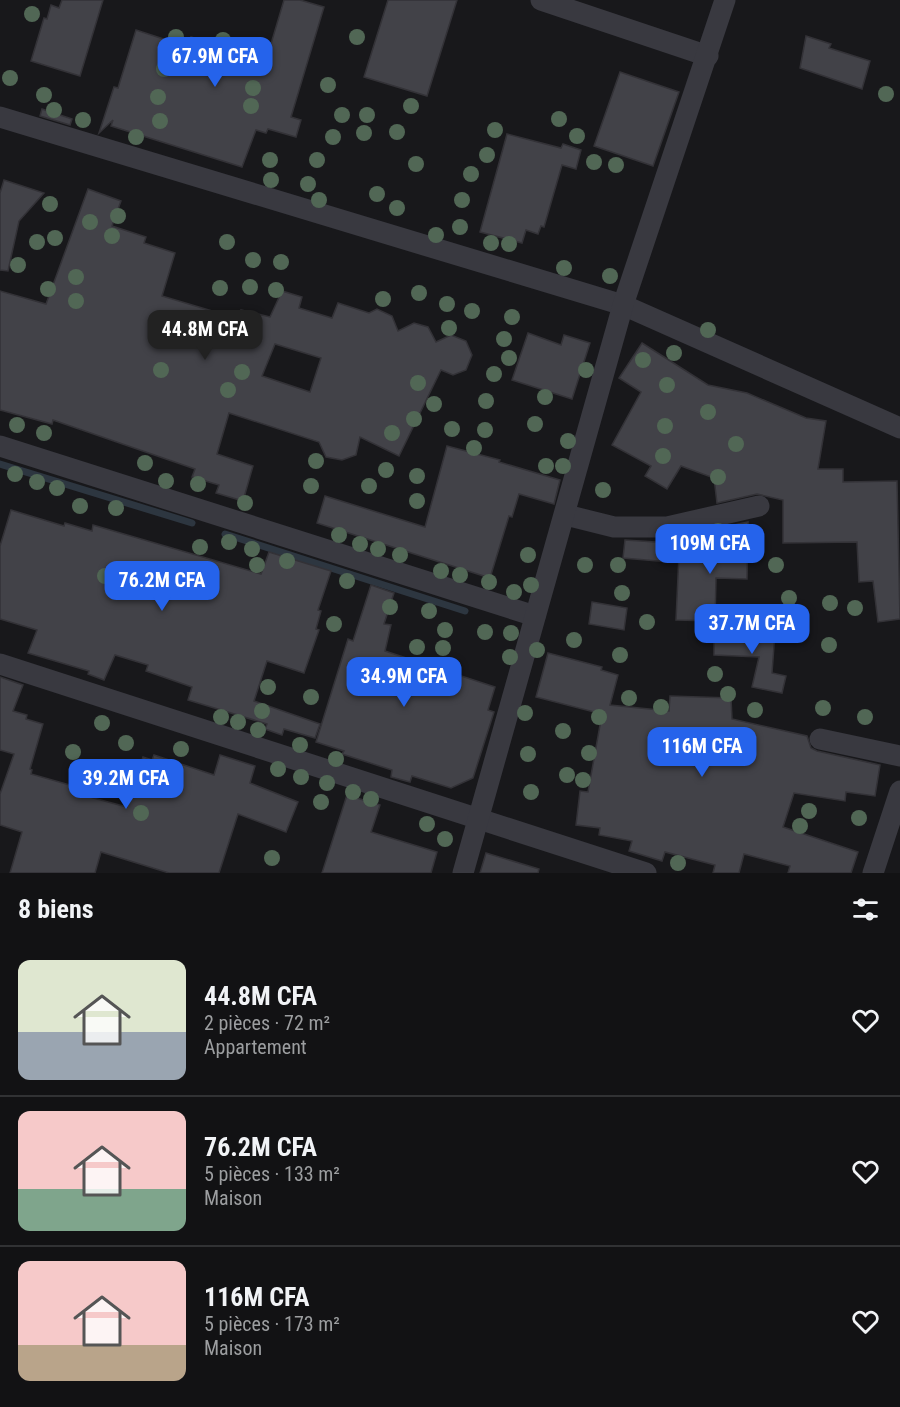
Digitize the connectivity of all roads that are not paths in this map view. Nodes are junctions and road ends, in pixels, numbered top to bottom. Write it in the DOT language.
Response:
graph roads {
  1 [pos="542,0"];
  2 [pos="725,0"];
  3 [pos="708,56"];
  4 [pos="0,117"];
  5 [pos="623,305"];
  6 [pos="900,428"];
  7 [pos="0,446"];
  8 [pos="759,506"];
  9 [pos="566,516"];
  10 [pos="535,616"];
  11 [pos="0,664"];
  12 [pos="820,739"];
  13 [pos="900,756"];
  14 [pos="900,791"];
  15 [pos="478,820"];
  16 [pos="463,873"];
  17 [pos="646,873"];
  18 [pos="873,873"];
  1 -- 3 [label="street"];
  2 -- 3 [label="street"];
  3 -- 5 [label="street"];
  4 -- 5 [label="street"];
  5 -- 6 [label="street"];
  5 -- 9 [label="street"];
  7 -- 10 [label="street"];
  8 -- 9 [label="street"];
  9 -- 10 [label="street"];
  10 -- 15 [label="street"];
  11 -- 15 [label="street"];
  12 -- 13 [label="street"];
  14 -- 18 [label="street"];
  15 -- 16 [label="street"];
  15 -- 17 [label="street"];
}
